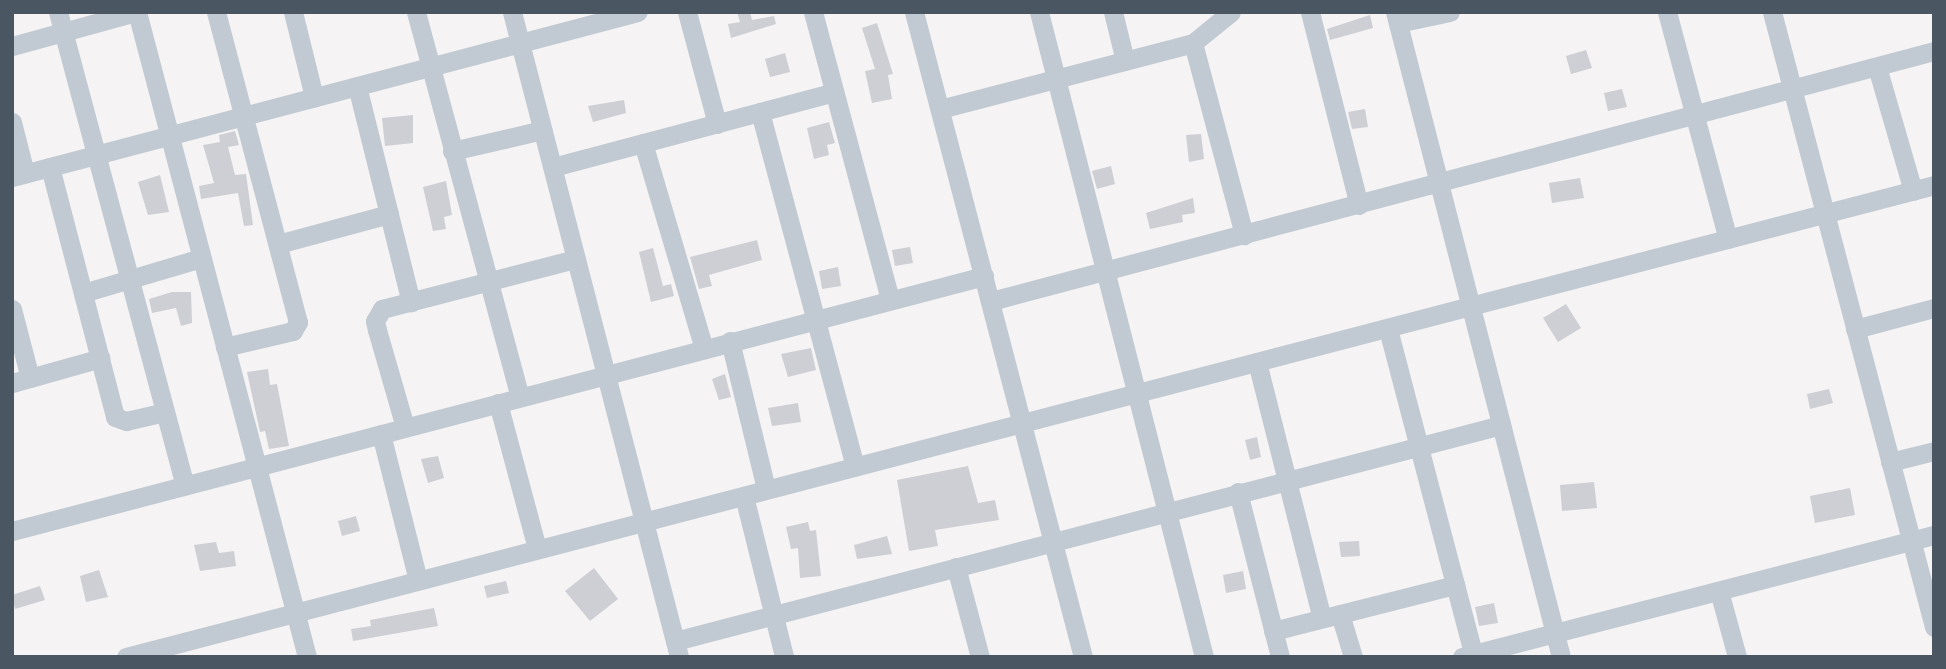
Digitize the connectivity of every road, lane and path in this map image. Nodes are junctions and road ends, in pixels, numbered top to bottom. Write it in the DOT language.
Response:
graph roads {
  1 [pos="58,12"];
  2 [pos="136,12"];
  3 [pos="216,12"];
  4 [pos="293,12"];
  5 [pos="416,12"];
  6 [pos="512,12"];
  7 [pos="638,12"];
  8 [pos="687,12"];
  9 [pos="813,12"];
  10 [pos="914,12"];
  11 [pos="1039,12"];
  12 [pos="1113,12"];
  13 [pos="1231,12"];
  14 [pos="1310,12"];
  15 [pos="1450,12"];
  16 [pos="1667,12"];
  17 [pos="1772,12"];
  18 [pos="1396,18"];
  19 [pos="63,32"];
  20 [pos="521,43"];
  21 [pos="1194,43"];
  22 [pos="12,46"];
  23 [pos="1934,51"];
  24 [pos="1125,61"];
  25 [pos="429,67"];
  26 [pos="1877,67"];
  27 [pos="1056,79"];
  28 [pos="357,86"];
  29 [pos="1794,89"];
  30 [pos="834,92"];
  31 [pos="314,97"];
  32 [pos="940,109"];
  33 [pos="760,112"];
  34 [pos="1693,115"];
  35 [pos="244,116"];
  36 [pos="12,122"];
  37 [pos="717,124"];
  38 [pos="543,130"];
  39 [pos="169,135"];
  40 [pos="643,143"];
  41 [pos="452,151"];
  42 [pos="96,154"];
  43 [pos="50,167"];
  44 [pos="552,167"];
  45 [pos="19,175"];
  46 [pos="1439,184"];
  47 [pos="1934,185"];
  48 [pos="1913,191"];
  49 [pos="1359,205"];
  50 [pos="389,214"];
  51 [pos="1825,214"];
  52 [pos="1244,234"];
  53 [pos="1728,239"];
  54 [pos="278,244"];
  55 [pos="201,258"];
  56 [pos="576,259"];
  57 [pos="1105,271"];
  58 [pos="984,276"];
  59 [pos="130,279"];
  60 [pos="489,281"];
  61 [pos="83,293"];
  62 [pos="890,300"];
  63 [pos="991,301"];
  64 [pos="411,302"];
  65 [pos="1471,306"];
  66 [pos="1934,308"];
  67 [pos="12,309"];
  68 [pos="816,320"];
  69 [pos="1388,329"];
  70 [pos="1855,329"];
  71 [pos="730,341"];
  72 [pos="225,347"];
  73 [pos="704,349"];
  74 [pos="101,359"];
  75 [pos="1257,362"];
  76 [pos="606,375"];
  77 [pos="21,381"];
  78 [pos="1137,393"];
  79 [pos="520,397"];
  80 [pos="498,403"];
  81 [pos="165,412"];
  82 [pos="1023,423"];
  83 [pos="1501,425"];
  84 [pos="405,427"];
  85 [pos="381,434"];
  86 [pos="1418,445"];
  87 [pos="1934,451"];
  88 [pos="1890,462"];
  89 [pos="256,466"];
  90 [pos="855,467"];
  91 [pos="1287,479"];
  92 [pos="185,485"];
  93 [pos="766,489"];
  94 [pos="1238,492"];
  95 [pos="744,496"];
  96 [pos="1167,511"];
  97 [pos="644,522"];
  98 [pos="12,531"];
  99 [pos="1934,536"];
  100 [pos="1054,541"];
  101 [pos="1911,541"];
  102 [pos="537,550"];
  103 [pos="957,567"];
  104 [pos="418,580"];
  105 [pos="1455,585"];
  106 [pos="1719,591"];
  107 [pos="295,613"];
  108 [pos="774,615"];
  109 [pos="1331,616"];
  110 [pos="1934,627"];
  111 [pos="1273,631"];
  112 [pos="1554,633"];
  113 [pos="677,649"];
  114 [pos="157,653"];
  115 [pos="1470,656"];
  116 [pos="126,657"];
  117 [pos="307,657"];
  118 [pos="784,657"];
  119 [pos="980,657"];
  120 [pos="1083,657"];
  121 [pos="1204,657"];
  122 [pos="1280,657"];
  123 [pos="1353,657"];
  124 [pos="1560,657"];
  125 [pos="1737,657"];
  1 -- 19 [label="street"];
  2 -- 19 [label="street"];
  2 -- 39 [label="street"];
  3 -- 35 [label="street"];
  4 -- 31 [label="street"];
  5 -- 25 [label="street"];
  6 -- 20 [label="street"];
  7 -- 20 [label="street"];
  8 -- 37 [label="street"];
  9 -- 30 [label="street"];
  10 -- 32 [label="street"];
  11 -- 27 [label="street"];
  12 -- 24 [label="street"];
  13 -- 21 [label="street"];
  14 -- 49 [label="street"];
  15 -- 18 [label="street"];
  16 -- 34 [label="street"];
  17 -- 29 [label="street"];
  18 -- 46 [label="street"];
  19 -- 22 [label="street"];
  19 -- 42 [label="street"];
  20 -- 25 [label="street"];
  20 -- 38 [label="street"];
  21 -- 24 [label="street"];
  21 -- 52 [label="street"];
  23 -- 26 [label="street"];
  24 -- 27 [label="street"];
  25 -- 28 [label="street"];
  25 -- 41 [label="street"];
  26 -- 29 [label="street"];
  26 -- 48 [label="street"];
  27 -- 32 [label="street"];
  27 -- 57 [label="street"];
  28 -- 31 [label="street"];
  28 -- 50 [label="street"];
  29 -- 34 [label="street"];
  29 -- 51 [label="street"];
  30 -- 33 [label="street"];
  30 -- 62 [label="street"];
  31 -- 35 [label="street"];
  32 -- 58 [label="street"];
  33 -- 37 [label="street"];
  33 -- 68 [label="street"];
  34 -- 46 [label="street"];
  34 -- 53 [label="street"];
  35 -- 39 [label="street"];
  35 -- 54 [label="street"];
  36 -- 45 [label="street"];
  37 -- 40 [label="street"];
  38 -- 41 [label="street"];
  38 -- 44 [label="street"];
  39 -- 42 [label="street"];
  39 -- 55 [label="street"];
  40 -- 44 [label="street"];
  40 -- 73 [label="street"];
  41 -- 60 [label="street"];
  42 -- 43 [label="street"];
  42 -- 59 [label="street"];
  43 -- 45 [label="street"];
  43 -- 61 [label="street"];
  44 -- 56 [label="street"];
  46 -- 49 [label="street"];
  46 -- 65 [label="street"];
  47 -- 48 [label="street"];
  48 -- 51 [label="street"];
  49 -- 52 [label="street"];
  50 -- 54 [label="street"];
  50 -- 64 [label="street"];
  51 -- 53 [label="street"];
  51 -- 70 [label="street"];
  52 -- 57 [label="street"];
  53 -- 65 [label="street"];
  54 -- 72 [label="street"];
  55 -- 59 [label="street"];
  55 -- 72 [label="street"];
  56 -- 60 [label="street"];
  56 -- 76 [label="street"];
  57 -- 63 [label="street"];
  57 -- 78 [label="street"];
  58 -- 62 [label="street"];
  58 -- 63 [label="street"];
  59 -- 61 [label="street"];
  59 -- 81 [label="street"];
  60 -- 64 [label="street"];
  60 -- 79 [label="street"];
  61 -- 74 [label="street"];
  62 -- 68 [label="street"];
  63 -- 82 [label="street"];
  64 -- 84 [label="street"];
  65 -- 69 [label="street"];
  65 -- 83 [label="street"];
  66 -- 70 [label="street"];
  67 -- 77 [label="street"];
  68 -- 71 [label="street"];
  68 -- 90 [label="street"];
  69 -- 75 [label="street"];
  69 -- 86 [label="street"];
  70 -- 88 [label="street"];
  71 -- 73 [label="street"];
  71 -- 93 [label="street"];
  72 -- 89 [label="street"];
  73 -- 76 [label="street"];
  74 -- 77 [label="street"];
  74 -- 81 [label="street"];
  75 -- 78 [label="street"];
  75 -- 91 [label="street"];
  76 -- 79 [label="street"];
  76 -- 97 [label="street"];
  78 -- 82 [label="street"];
  78 -- 96 [label="street"];
  79 -- 80 [label="street"];
  80 -- 84 [label="street"];
  80 -- 102 [label="street"];
  81 -- 92 [label="street"];
  82 -- 90 [label="street"];
  82 -- 100 [label="street"];
  83 -- 86 [label="street"];
  83 -- 112 [label="street"];
  84 -- 85 [label="street"];
  85 -- 89 [label="street"];
  85 -- 104 [label="street"];
  86 -- 91 [label="street"];
  86 -- 105 [label="street"];
  87 -- 88 [label="street"];
  88 -- 101 [label="street"];
  89 -- 92 [label="street"];
  89 -- 107 [label="street"];
  90 -- 93 [label="street"];
  91 -- 94 [label="street"];
  91 -- 109 [label="street"];
  92 -- 98 [label="street"];
  93 -- 95 [label="street"];
  94 -- 96 [label="street"];
  94 -- 111 [label="street"];
  95 -- 97 [label="street"];
  95 -- 108 [label="street"];
  96 -- 100 [label="street"];
  96 -- 121 [label="street"];
  97 -- 102 [label="street"];
  97 -- 113 [label="street"];
  99 -- 101 [label="street"];
  100 -- 103 [label="street"];
  100 -- 120 [label="street"];
  101 -- 106 [label="street"];
  101 -- 110 [label="street"];
  102 -- 104 [label="street"];
  103 -- 108 [label="street"];
  103 -- 119 [label="street"];
  104 -- 107 [label="street"];
  105 -- 109 [label="street"];
  105 -- 115 [label="street"];
  106 -- 112 [label="street"];
  106 -- 125 [label="street"];
  107 -- 114 [label="street"];
  107 -- 117 [label="street"];
  108 -- 113 [label="street"];
  108 -- 118 [label="street"];
  109 -- 111 [label="street"];
  109 -- 123 [label="street"];
  111 -- 122 [label="street"];
  112 -- 115 [label="street"];
  112 -- 124 [label="street"];
  114 -- 116 [label="street"];
}
